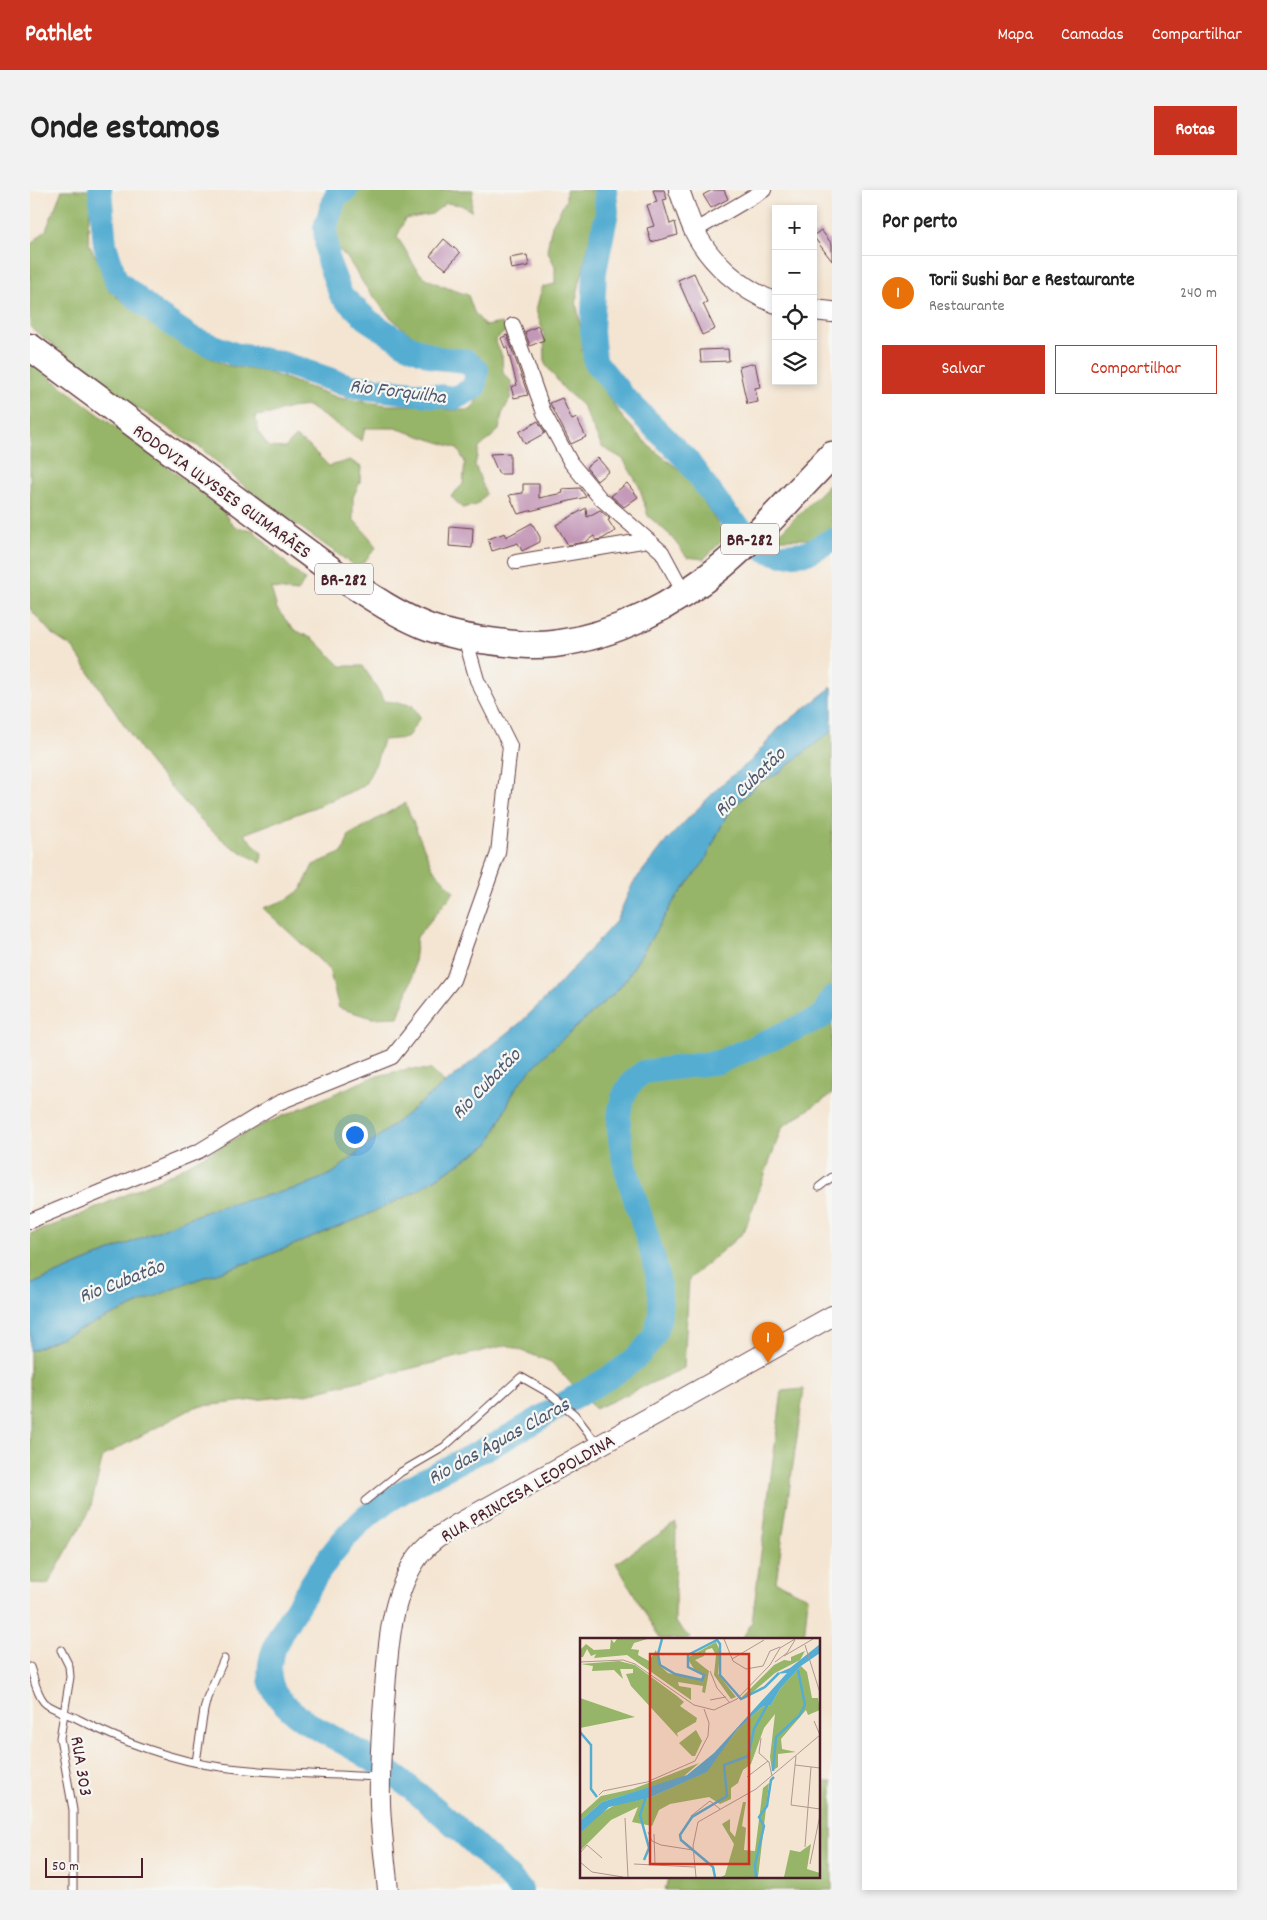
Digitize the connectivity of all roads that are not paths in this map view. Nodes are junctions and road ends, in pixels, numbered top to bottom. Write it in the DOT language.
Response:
graph roads {
  1 [pos="679,190"];
  2 [pos="764,190"];
  3 [pos="694,231"];
  4 [pos="772,301"];
  5 [pos="817,310"];
  6 [pos="832,312"];
  7 [pos="514,325"];
  8 [pos="30,348"];
  9 [pos="832,455"];
  10 [pos="648,540"];
  11 [pos="516,562"];
  12 [pos="694,586"];
  13 [pos="465,637"];
  14 [pos="832,1177"];
  15 [pos="819,1186"];
  16 [pos="30,1221"];
  17 [pos="832,1316"];
  18 [pos="598,1446"];
  19 [pos="365,1501"];
  20 [pos="61,1650"];
  21 [pos="224,1659"];
  22 [pos="30,1667"];
  23 [pos="64,1712"];
  24 [pos="196,1762"];
  25 [pos="380,1773"];
  26 [pos="73,1890"];
  27 [pos="388,1890"];
  1 -- 3 [label="street"];
  2 -- 3 [label="street"];
  3 -- 4 [label="street"];
  5 -- 6 [label="street"];
  7 -- 10 [label="street"];
  8 -- 13 [label="highway, RODOVIA ULYSSES GUIMARÃES / BR-282"];
  9 -- 12 [label="highway, RODOVIA ULYSSES GUIMARÃES / BR-282"];
  10 -- 11 [label="street"];
  10 -- 12 [label="street"];
  12 -- 13 [label="highway, RODOVIA ULYSSES GUIMARÃES / BR-282"];
  13 -- 16 [label="street"];
  14 -- 15 [label="lane"];
  17 -- 18 [label="street, RUA PRINCESA LEOPOLDINA"];
  18 -- 19 [label="lane"];
  18 -- 25 [label="street, RUA PRINCESA LEOPOLDINA"];
  20 -- 23 [label="lane, RUA 303"];
  21 -- 24 [label="lane"];
  22 -- 23 [label="lane"];
  23 -- 24 [label="lane"];
  23 -- 26 [label="lane, RUA 303"];
  24 -- 25 [label="lane"];
  25 -- 27 [label="street, RUA PRINCESA LEOPOLDINA"];
}
